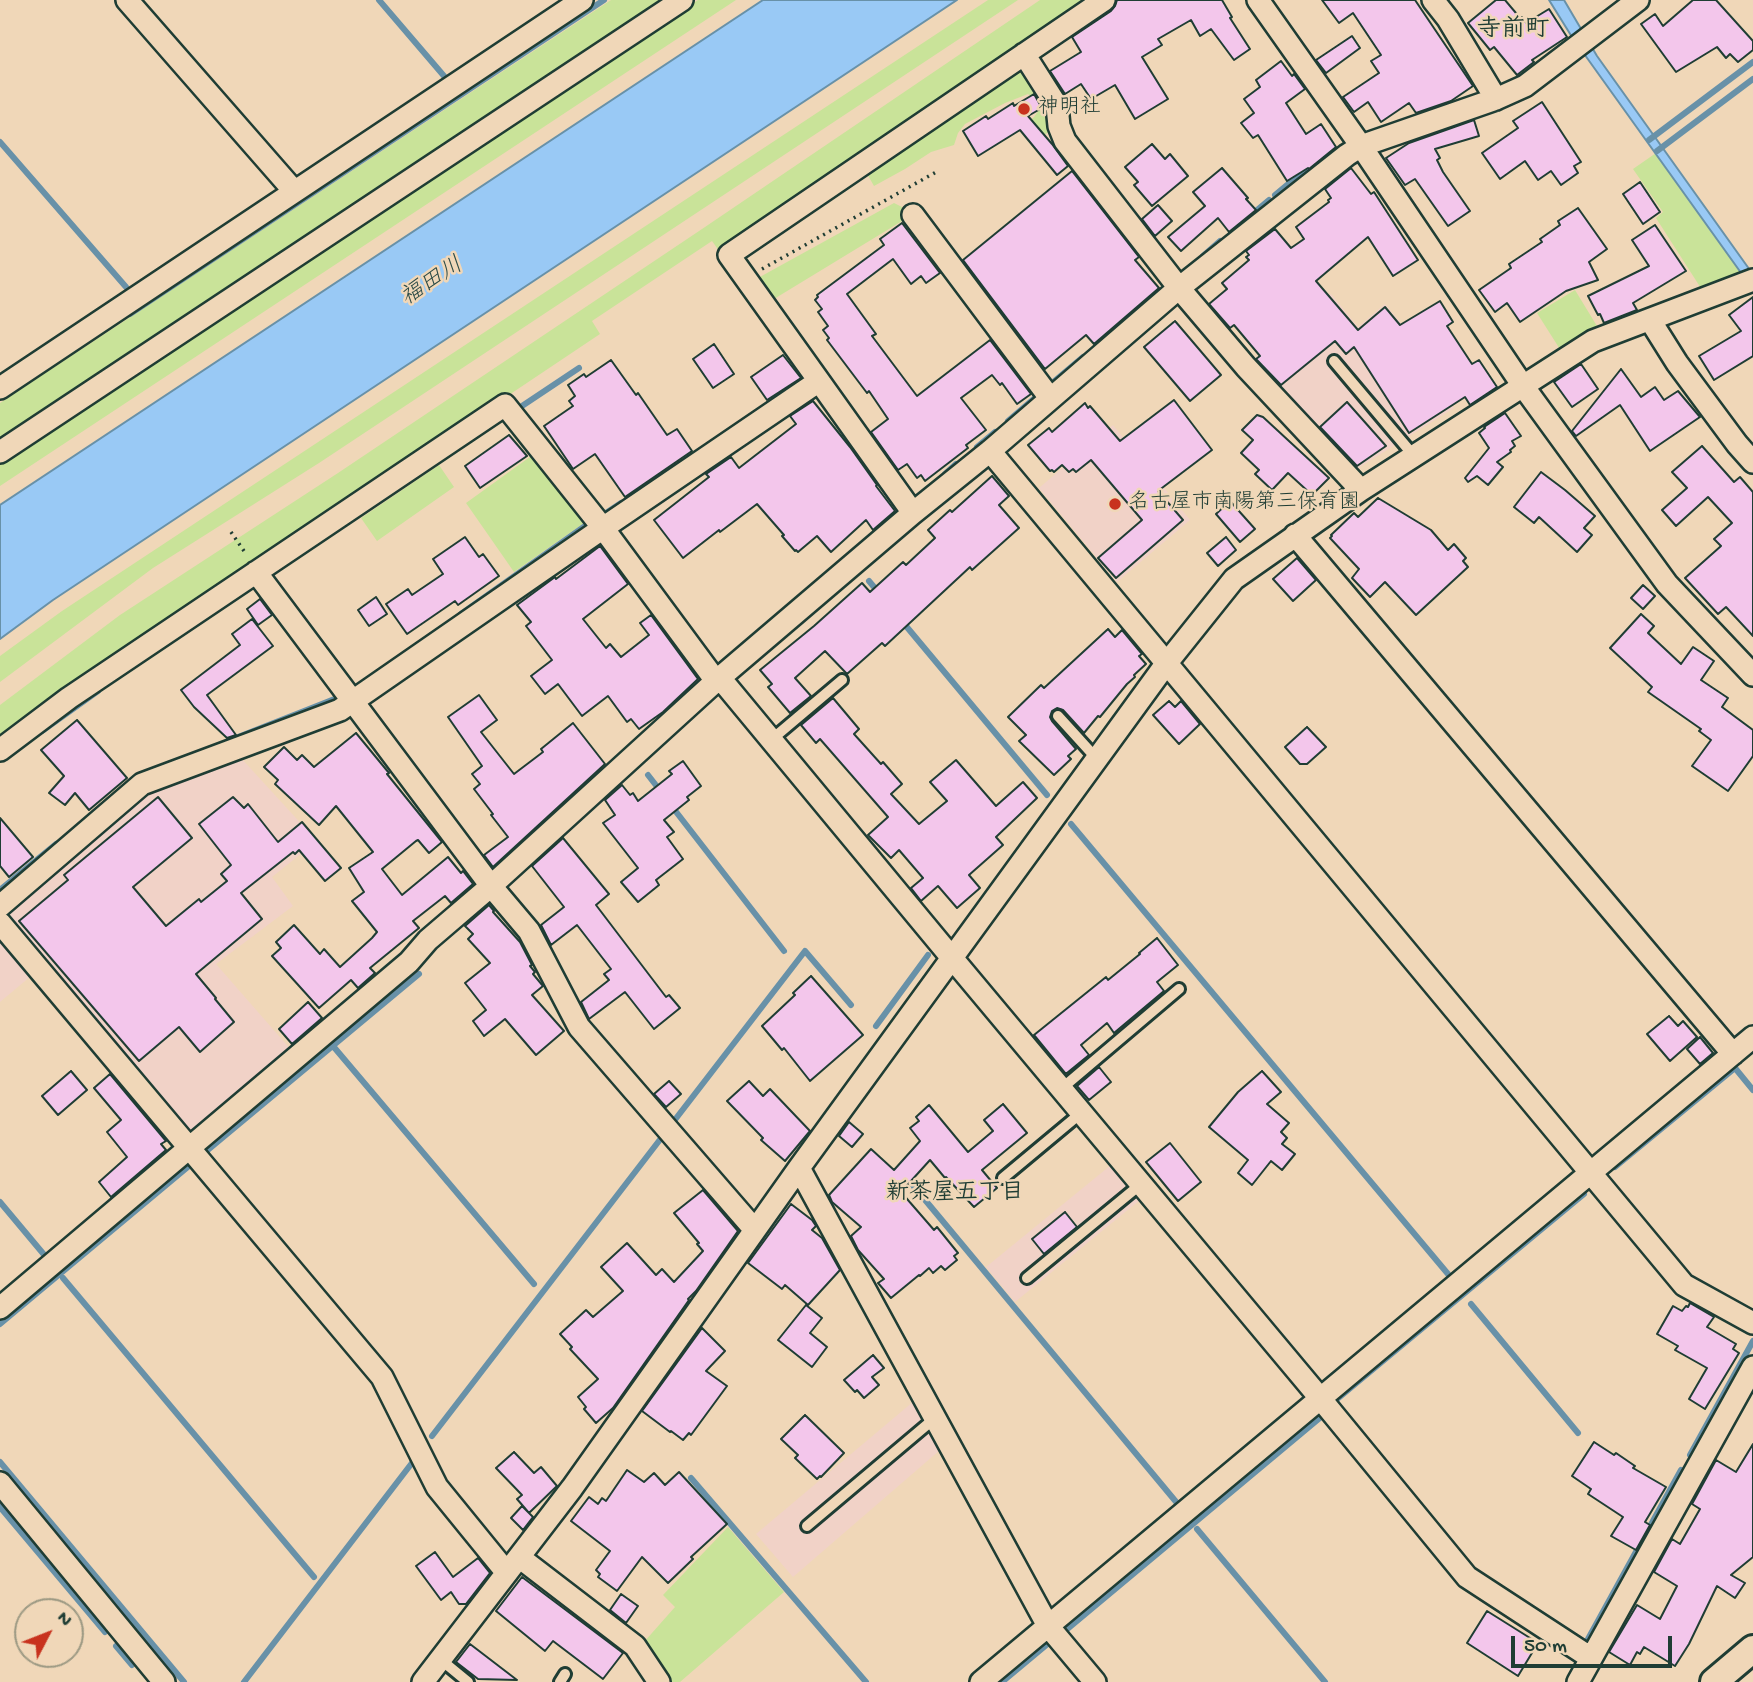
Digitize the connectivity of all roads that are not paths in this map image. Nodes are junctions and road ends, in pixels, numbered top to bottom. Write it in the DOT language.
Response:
graph roads {
  1 [pos="127,0"];
  2 [pos="582,0"];
  3 [pos="682,0"];
  4 [pos="1104,0"];
  5 [pos="1258,0"];
  6 [pos="1433,0"];
  7 [pos="1638,0"];
  8 [pos="1024,54"];
  9 [pos="1496,99"];
  10 [pos="1361,146"];
  11 [pos="294,191"];
  12 [pos="913,215"];
  13 [pos="1753,280"];
  14 [pos="1179,288"];
  15 [pos="1650,320"];
  16 [pos="1334,361"];
  17 [pos="819,381"];
  18 [pos="1523,386"];
  19 [pos="0,388"];
  20 [pos="1051,398"];
  21 [pos="990,450"];
  22 [pos="0,452"];
  23 [pos="1414,456"];
  24 [pos="1753,462"];
  25 [pos="1361,490"];
  26 [pos="913,513"];
  27 [pos="603,528"];
  28 [pos="1295,535"];
  29 [pos="257,572"];
  30 [pos="1166,664"];
  31 [pos="1753,675"];
  32 [pos="718,679"];
  33 [pos="842,680"];
  34 [pos="353,702"];
  35 [pos="1058,716"];
  36 [pos="772,740"];
  37 [pos="0,750"];
  38 [pos="1097,760"];
  39 [pos="491,886"];
  40 [pos="0,906"];
  41 [pos="0,923"];
  42 [pos="952,958"];
  43 [pos="1179,989"];
  44 [pos="1753,1037"];
  45 [pos="1732,1054"];
  46 [pos="1061,1089"];
  47 [pos="1081,1112"];
  48 [pos="189,1148"];
  49 [pos="799,1168"];
  50 [pos="1591,1172"];
  51 [pos="1003,1178"];
  52 [pos="1141,1184"];
  53 [pos="755,1230"];
  54 [pos="1027,1278"];
  55 [pos="0,1308"];
  56 [pos="1753,1323"];
  57 [pos="1753,1367"];
  58 [pos="1320,1398"];
  59 [pos="934,1418"];
  60 [pos="0,1483"];
  61 [pos="807,1525"];
  62 [pos="513,1565"];
  63 [pos="1048,1626"];
  64 [pos="1753,1649"];
  65 [pos="1591,1658"];
  66 [pos="440,1659"];
  67 [pos="164,1682"];
  68 [pos="423,1682"];
  69 [pos="468,1682"];
  70 [pos="659,1682"];
  71 [pos="981,1682"];
  72 [pos="1095,1682"];
  73 [pos="1578,1682"];
  74 [pos="1714,1682"];
  1 -- 11 [label="street"];
  2 -- 11 [label="street"];
  3 -- 22 [label="street"];
  4 -- 8 [label="street"];
  5 -- 10 [label="street"];
  6 -- 9 [label="street"];
  7 -- 9 [label="street"];
  8 -- 14 [label="street"];
  8 -- 17 [label="street"];
  9 -- 10 [label="street"];
  10 -- 14 [label="street"];
  10 -- 18 [label="street"];
  11 -- 19 [label="street"];
  12 -- 20 [label="street"];
  13 -- 15 [label="street"];
  14 -- 20 [label="street"];
  14 -- 25 [label="street"];
  15 -- 18 [label="street"];
  15 -- 24 [label="street"];
  16 -- 23 [label="lane"];
  17 -- 26 [label="street"];
  17 -- 27 [label="street"];
  18 -- 23 [label="street"];
  18 -- 31 [label="street"];
  20 -- 21 [label="street"];
  21 -- 26 [label="street"];
  21 -- 30 [label="street"];
  23 -- 25 [label="street"];
  25 -- 28 [label="street"];
  26 -- 32 [label="street"];
  27 -- 29 [label="street"];
  27 -- 32 [label="street"];
  27 -- 34 [label="street"];
  28 -- 30 [label="street"];
  28 -- 45 [label="street"];
  29 -- 34 [label="street"];
  29 -- 37 [label="street"];
  30 -- 38 [label="street"];
  30 -- 50 [label="street"];
  32 -- 36 [label="street"];
  32 -- 39 [label="street"];
  33 -- 36 [label="lane"];
  34 -- 39 [label="street"];
  34 -- 40 [label="street"];
  35 -- 38 [label="lane"];
  36 -- 42 [label="street"];
  38 -- 42 [label="street"];
  39 -- 48 [label="street"];
  39 -- 53 [label="street"];
  41 -- 48 [label="street"];
  42 -- 46 [label="street"];
  42 -- 49 [label="street"];
  43 -- 46 [label="lane"];
  44 -- 45 [label="street"];
  45 -- 50 [label="street"];
  46 -- 47 [label="street"];
  47 -- 51 [label="lane"];
  47 -- 52 [label="street"];
  48 -- 55 [label="street"];
  48 -- 62 [label="street"];
  49 -- 53 [label="street"];
  49 -- 59 [label="street"];
  50 -- 56 [label="street"];
  50 -- 58 [label="street"];
  52 -- 54 [label="lane"];
  52 -- 58 [label="street"];
  53 -- 62 [label="street"];
  57 -- 65 [label="street"];
  58 -- 63 [label="street"];
  58 -- 65 [label="street"];
  59 -- 61 [label="lane"];
  59 -- 63 [label="street"];
  60 -- 67 [label="street"];
  62 -- 66 [label="street"];
  62 -- 70 [label="street"];
  63 -- 71 [label="street"];
  63 -- 72 [label="street"];
  64 -- 74 [label="street"];
  65 -- 73 [label="street"];
  66 -- 68 [label="street"];
  66 -- 69 [label="lane"];
}
